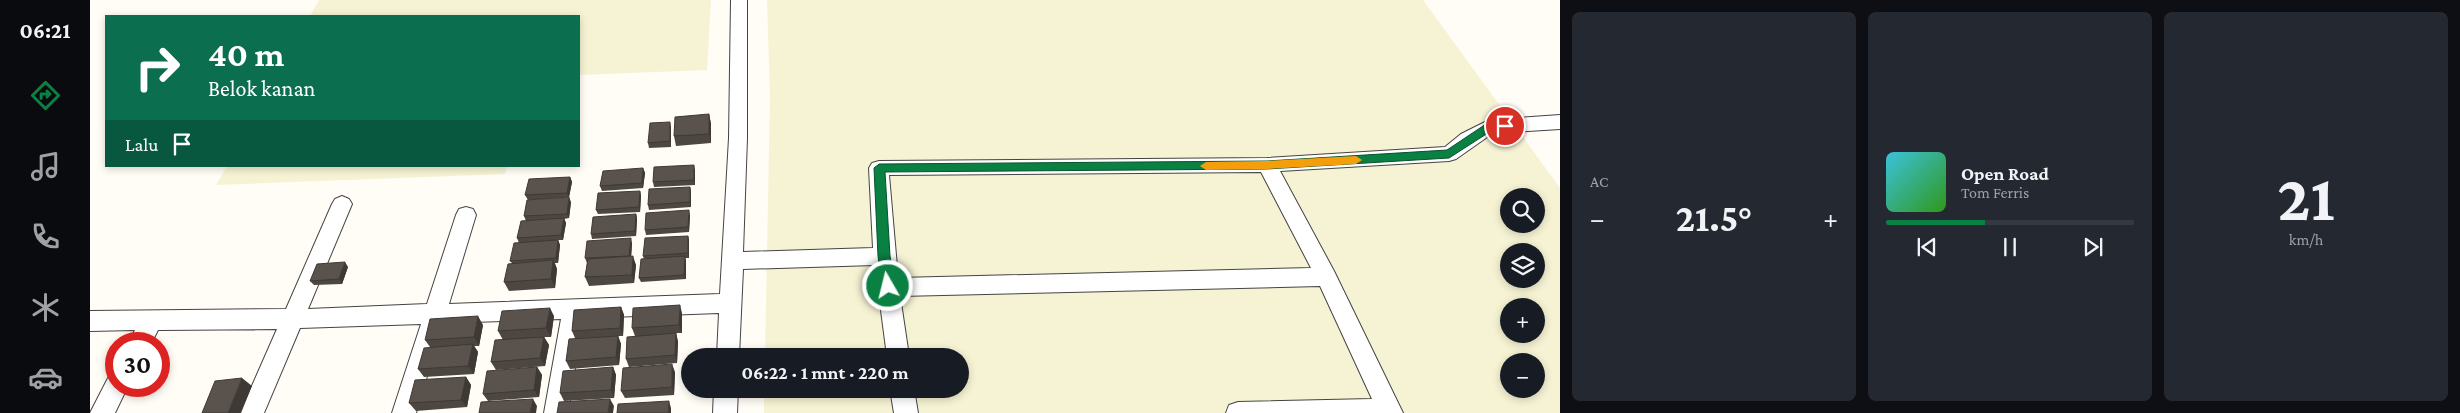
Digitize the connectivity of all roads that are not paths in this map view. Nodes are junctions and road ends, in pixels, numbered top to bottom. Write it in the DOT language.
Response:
graph roads {
  1 [pos="739,0"];
  2 [pos="1557,126"];
  3 [pos="1267,165"];
  4 [pos="342,204"];
  5 [pos="466,215"];
  6 [pos="884,256"];
  7 [pos="732,261"];
  8 [pos="1326,277"];
  9 [pos="888,286"];
  10 [pos="730,302"];
  11 [pos="574,308"];
  12 [pos="435,313"];
  13 [pos="293,318"];
  14 [pos="152,320"];
  15 [pos="90,321"];
  16 [pos="146,332"];
  17 [pos="728,348"];
  18 [pos="897,348"];
  19 [pos="110,397"];
  20 [pos="726,398"];
  21 [pos="904,398"];
  22 [pos="1390,412"];
  23 [pos="102,413"];
  24 [pos="252,413"];
  25 [pos="404,413"];
  26 [pos="556,413"];
  27 [pos="725,413"];
  28 [pos="906,413"];
  29 [pos="1238,413"];
  1 -- 7 [label="street"];
  2 -- 3 [label="street"];
  3 -- 6 [label="street"];
  3 -- 8 [label="street"];
  4 -- 13 [label="street"];
  5 -- 12 [label="street"];
  6 -- 7 [label="street"];
  6 -- 9 [label="street"];
  7 -- 10 [label="street"];
  8 -- 9 [label="street"];
  8 -- 22 [label="street"];
  9 -- 18 [label="street"];
  10 -- 11 [label="street"];
  10 -- 17 [label="street"];
  11 -- 12 [label="street"];
  11 -- 26 [label="street"];
  12 -- 13 [label="street"];
  12 -- 25 [label="street"];
  13 -- 14 [label="street"];
  13 -- 24 [label="street"];
  14 -- 15 [label="street"];
  14 -- 16 [label="street"];
  19 -- 23 [label="street"];
  20 -- 27 [label="street"];
  21 -- 28 [label="street"];
  22 -- 29 [label="street"];
}
